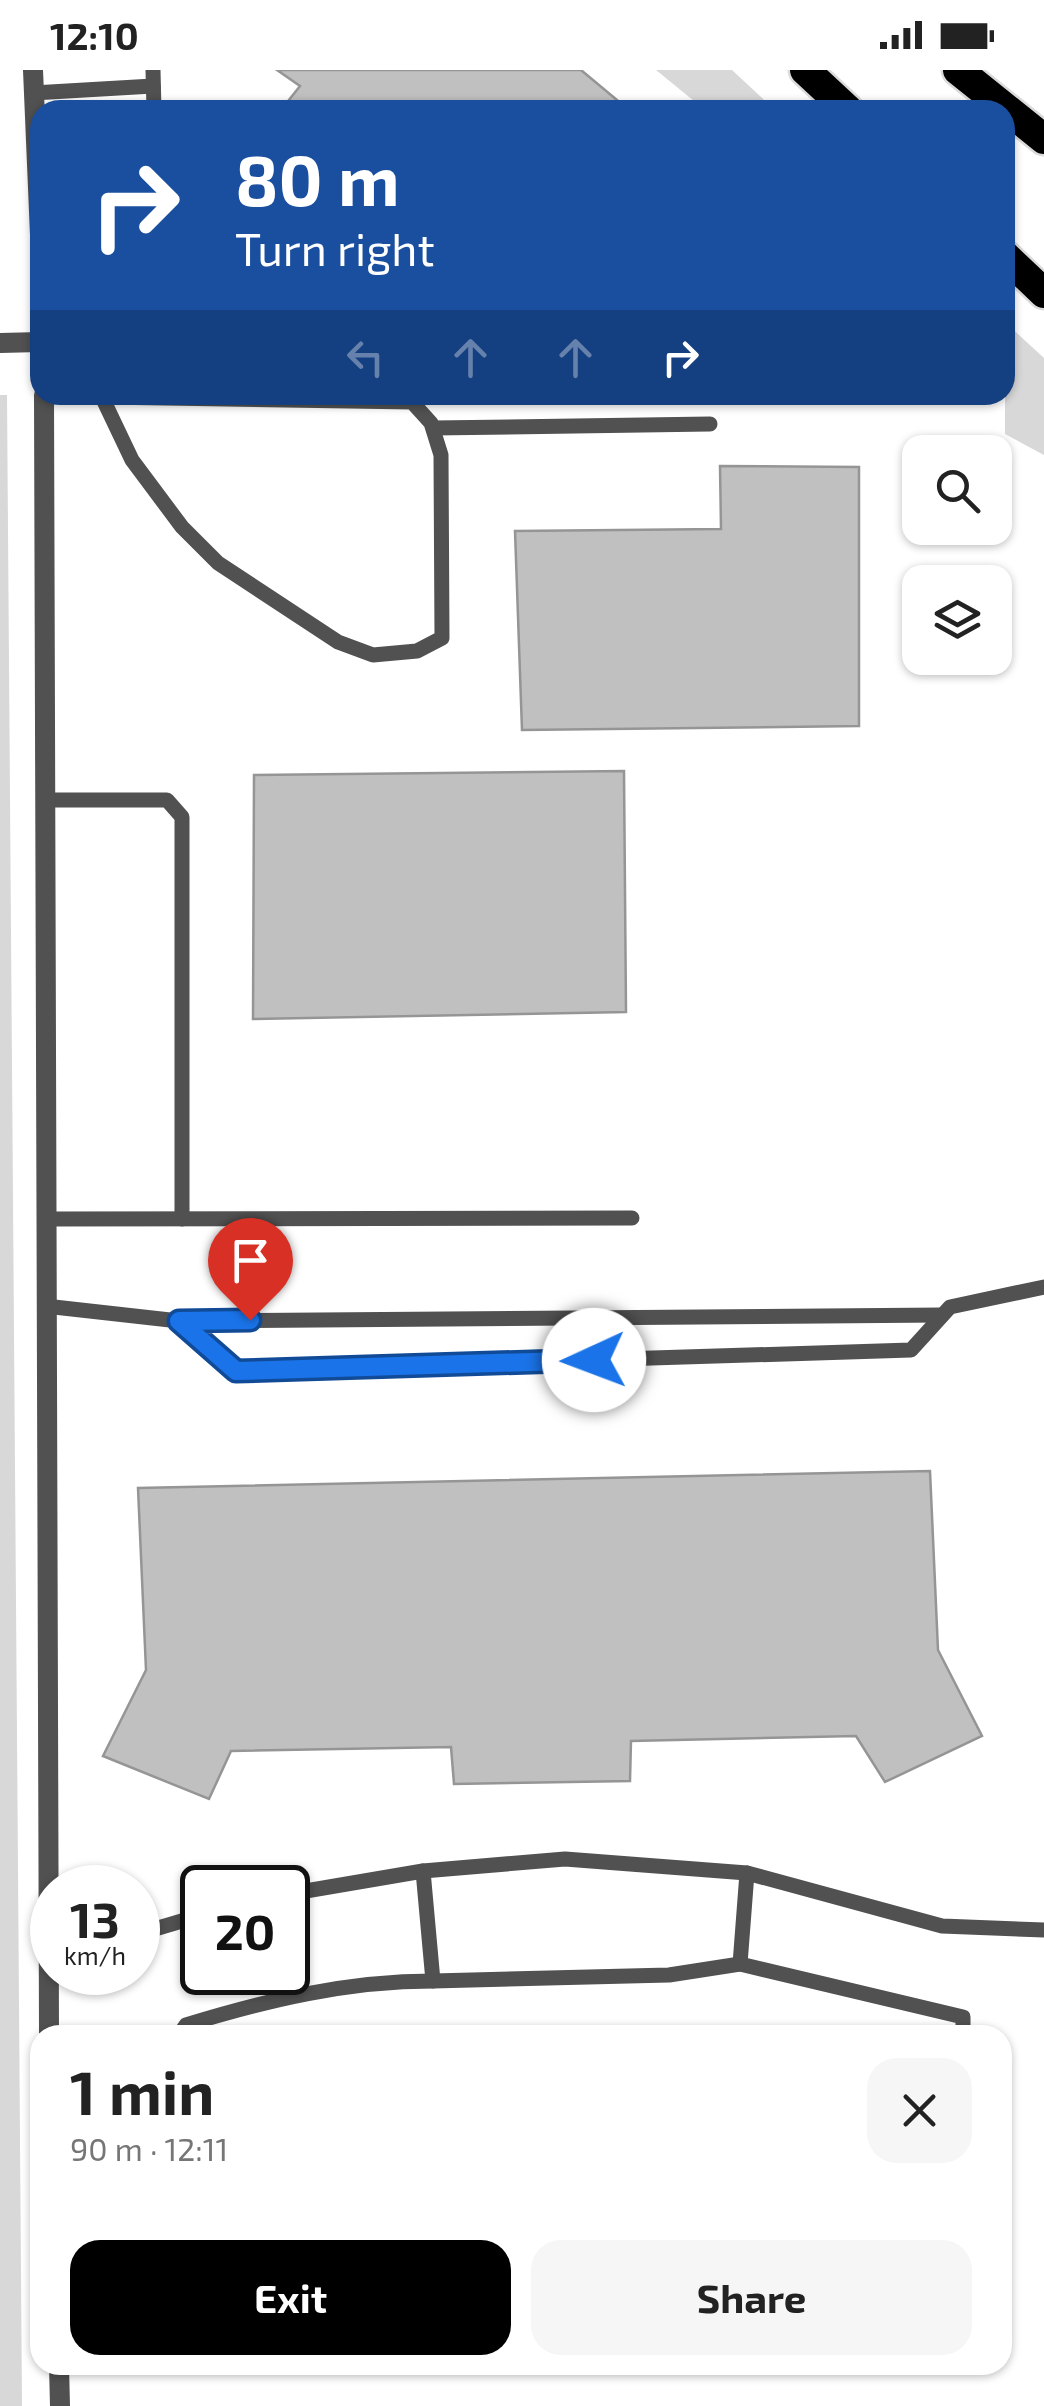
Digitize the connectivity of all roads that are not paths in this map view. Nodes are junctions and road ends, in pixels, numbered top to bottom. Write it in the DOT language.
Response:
graph roads {
  1 [pos="33,70"];
  2 [pos="805,70"];
  3 [pos="958,70"];
  4 [pos="153,78"];
  5 [pos="33,93"];
  6 [pos="33,100"];
  7 [pos="837,100"];
  8 [pos="995,100"];
  9 [pos="1015,116"];
  10 [pos="1044,139"];
  11 [pos="1015,265"];
  12 [pos="1044,292"];
  13 [pos="0,342"];
  14 [pos="30,342"];
  15 [pos="44,405"];
  16 [pos="106,405"];
  17 [pos="414,405"];
  18 [pos="710,424"];
  19 [pos="432,428"];
  20 [pos="44,800"];
  21 [pos="632,1218"];
  22 [pos="45,1219"];
  23 [pos="182,1219"];
  24 [pos="1044,1287"];
  25 [pos="46,1306"];
  26 [pos="942,1316"];
  27 [pos="179,1321"];
  28 [pos="49,1865"];
  29 [pos="423,1871"];
  30 [pos="746,1873"];
  31 [pos="310,1890"];
  32 [pos="1044,1930"];
  33 [pos="740,1964"];
  34 [pos="434,1982"];
  35 [pos="49,1995"];
  36 [pos="49,2025"];
  37 [pos="185,2025"];
  38 [pos="962,2025"];
  39 [pos="59,2375"];
  40 [pos="60,2406"];
  1 -- 5 [label="street"];
  2 -- 7 [label="highway"];
  3 -- 8 [label="highway"];
  4 -- 5 [label="lane"];
  5 -- 6 [label="street"];
  9 -- 10 [label="highway"];
  11 -- 12 [label="highway"];
  13 -- 14 [label="street"];
  15 -- 20 [label="street"];
  16 -- 19 [label="lane"];
  17 -- 19 [label="lane"];
  18 -- 19 [label="lane"];
  20 -- 22 [label="street"];
  20 -- 23 [label="lane"];
  21 -- 23 [label="lane"];
  22 -- 23 [label="lane"];
  22 -- 25 [label="street"];
  24 -- 26 [label="lane"];
  25 -- 27 [label="lane"];
  25 -- 28 [label="street"];
  26 -- 27 [label="lane"];
  26 -- 27 [label="lane"];
  29 -- 30 [label="lane"];
  29 -- 31 [label="lane"];
  29 -- 34 [label="lane"];
  30 -- 32 [label="lane"];
  30 -- 33 [label="lane"];
  33 -- 34 [label="lane"];
  33 -- 38 [label="lane"];
  34 -- 37 [label="lane"];
  35 -- 36 [label="street"];
  39 -- 40 [label="street"];
}
